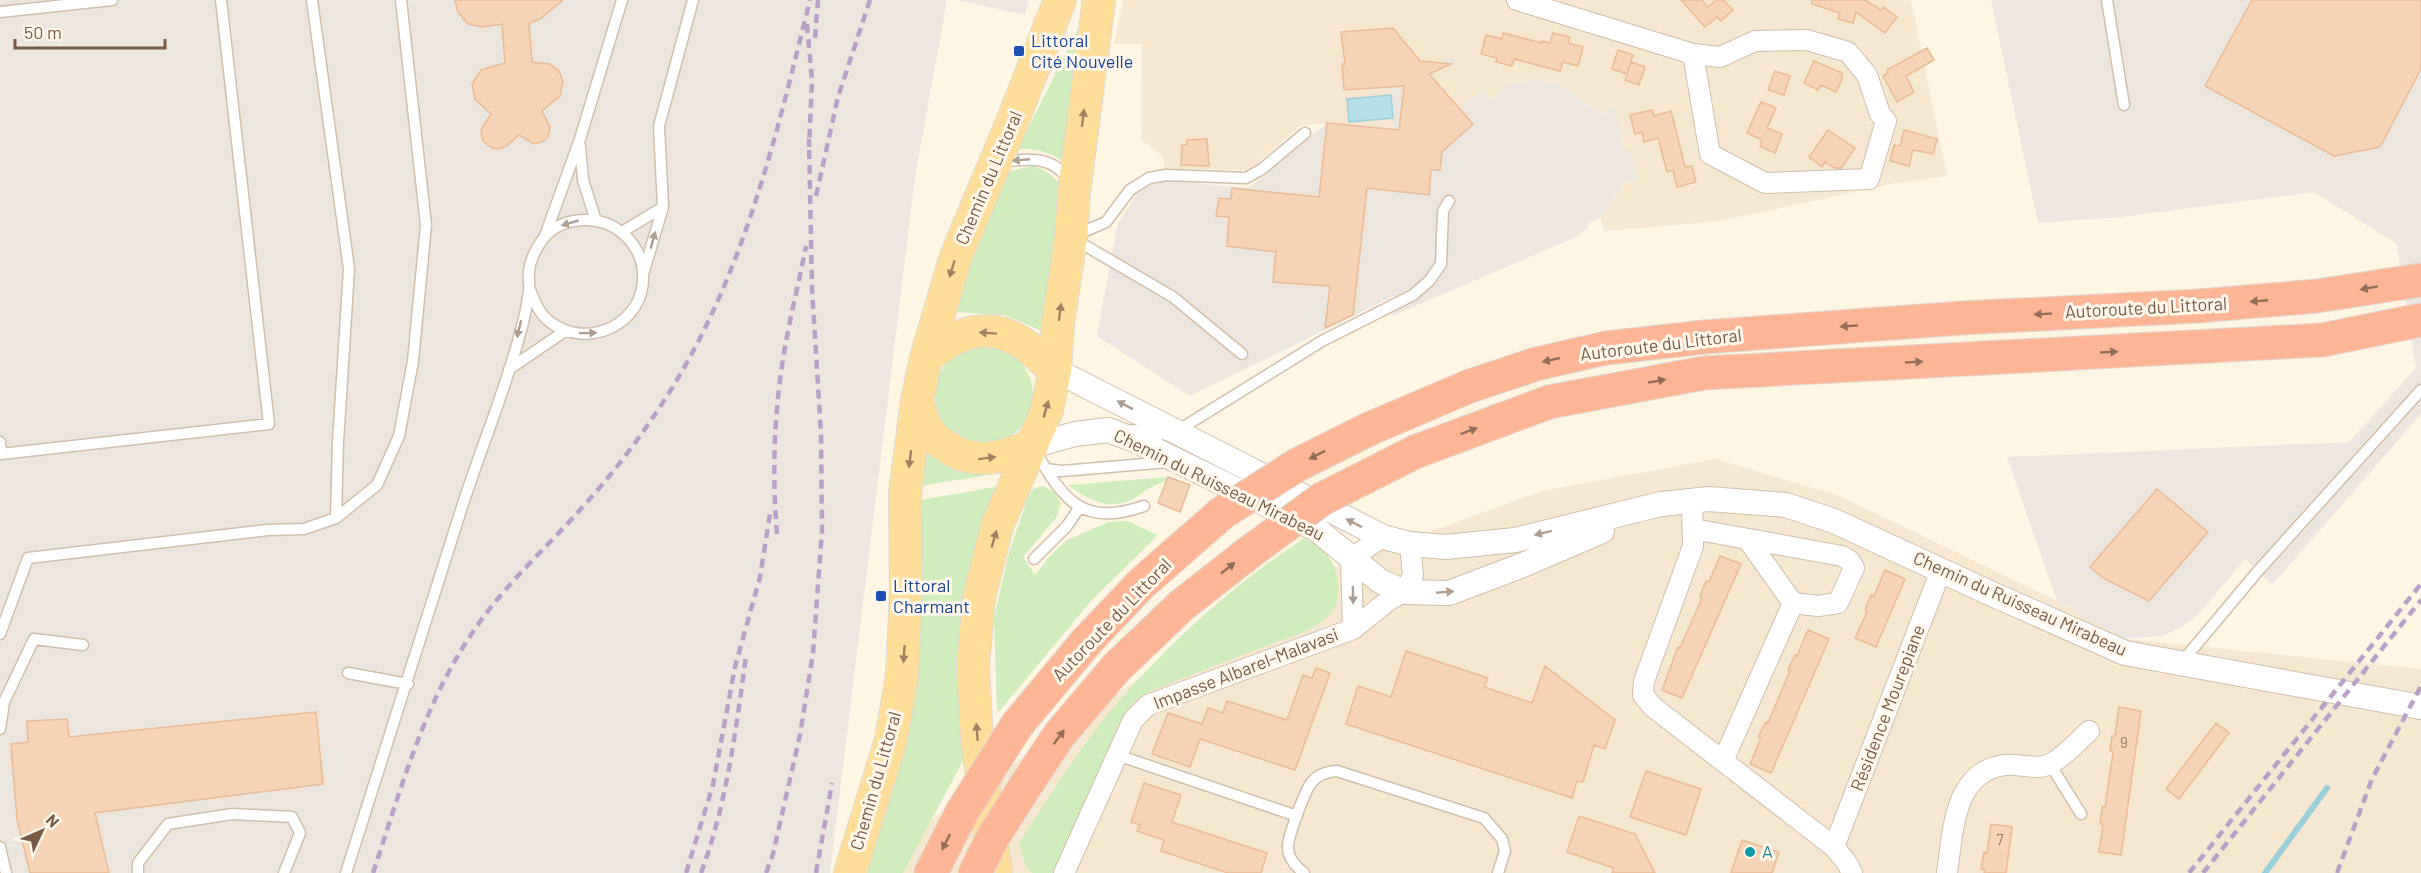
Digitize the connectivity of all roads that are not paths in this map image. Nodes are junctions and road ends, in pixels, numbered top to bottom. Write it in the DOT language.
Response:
graph roads {
  1 [pos="112,0"];
  2 [pos="221,0"];
  3 [pos="312,0"];
  4 [pos="401,0"];
  5 [pos="622,0"];
  6 [pos="693,0"];
  7 [pos="1060,0"];
  8 [pos="1099,0"];
  9 [pos="1517,0"];
  10 [pos="2107,0"];
  11 [pos="0,12"];
  12 [pos="1693,54"];
  13 [pos="2124,105"];
  14 [pos="1305,133"];
  15 [pos="580,140"];
  16 [pos="996,162"];
  17 [pos="1074,192"];
  18 [pos="1449,201"];
  19 [pos="663,207"];
  20 [pos="596,221"];
  21 [pos="622,232"];
  22 [pos="544,237"];
  23 [pos="1071,237"];
  24 [pos="643,274"];
  25 [pos="2421,280"];
  26 [pos="530,290"];
  27 [pos="2421,320"];
  28 [pos="565,331"];
  29 [pos="1242,354"];
  30 [pos="926,358"];
  31 [pos="509,369"];
  32 [pos="1055,370"];
  33 [pos="2421,390"];
  34 [pos="917,401"];
  35 [pos="1108,430"];
  36 [pos="1177,431"];
  37 [pos="0,442"];
  38 [pos="1039,458"];
  39 [pos="1178,462"];
  40 [pos="1692,501"];
  41 [pos="1661,504"];
  42 [pos="1144,506"];
  43 [pos="1079,508"];
  44 [pos="336,518"];
  45 [pos="1693,529"];
  46 [pos="1383,537"];
  47 [pos="1748,540"];
  48 [pos="1410,544"];
  49 [pos="1351,558"];
  50 [pos="1034,559"];
  51 [pos="1941,570"];
  52 [pos="1404,592"];
  53 [pos="1793,603"];
  54 [pos="1353,628"];
  55 [pos="0,634"];
  56 [pos="83,645"];
  57 [pos="2181,664"];
  58 [pos="348,673"];
  59 [pos="408,684"];
  60 [pos="2421,707"];
  61 [pos="0,729"];
  62 [pos="2089,731"];
  63 [pos="1117,755"];
  64 [pos="1723,761"];
  65 [pos="2050,764"];
  66 [pos="2081,814"];
  67 [pos="1297,816"];
  68 [pos="0,847"];
  69 [pos="1834,847"];
  70 [pos="6,873"];
  71 [pos="138,873"];
  72 [pos="284,873"];
  73 [pos="346,873"];
  74 [pos="850,873"];
  75 [pos="931,873"];
  76 [pos="975,873"];
  77 [pos="996,873"];
  78 [pos="1064,873"];
  79 [pos="1304,873"];
  80 [pos="1498,873"];
  81 [pos="1852,873"];
  82 [pos="1947,873"];
  1 -- 11 [label="lane"];
  2 -- 37 [label="lane"];
  3 -- 44 [label="lane"];
  4 -- 44 [label="lane"];
  5 -- 15 [label="lane"];
  6 -- 19 [label="lane"];
  7 -- 16 [label="main road, Chemin du Littoral"];
  17 -- 8 [label="main road, one-way"];
  9 -- 12 [label="street"];
  10 -- 13 [label="lane"];
  12 -- 12 [label="street"];
  14 -- 23 [label="lane"];
  15 -- 20 [label="lane"];
  15 -- 22 [label="lane"];
  17 -- 16 [label="lane, one-way"];
  16 -- 30 [label="main road, Chemin du Littoral, one-way"];
  17 -- 23 [label="main road"];
  18 -- 36 [label="lane"];
  19 -- 21 [label="lane"];
  24 -- 19 [label="lane, one-way"];
  20 -- 21 [label="lane"];
  20 -- 22 [label="lane, one-way"];
  21 -- 24 [label="lane"];
  22 -- 26 [label="lane"];
  23 -- 29 [label="lane"];
  32 -- 23 [label="main road, one-way"];
  28 -- 24 [label="lane, one-way"];
  25 -- 75 [label="highway, Autoroute du Littoral, one-way, bridge"];
  26 -- 28 [label="lane"];
  26 -- 31 [label="lane, one-way"];
  76 -- 27 [label="highway, Autoroute du Littoral, one-way, bridge"];
  28 -- 31 [label="lane"];
  32 -- 30 [label="main road, one-way"];
  30 -- 34 [label="main road"];
  31 -- 59 [label="lane"];
  36 -- 32 [label="street, Chemin du Ruisseau Mirabeau, one-way"];
  38 -- 32 [label="main road, one-way"];
  33 -- 57 [label="lane"];
  34 -- 38 [label="main road, one-way"];
  34 -- 74 [label="main road, Chemin du Littoral, one-way"];
  35 -- 36 [label="lane"];
  35 -- 38 [label="street, Chemin du Ruisseau Mirabeau"];
  35 -- 39 [label="street, Chemin du Ruisseau Mirabeau"];
  46 -- 36 [label="street, Chemin du Ruisseau Mirabeau, one-way"];
  38 -- 39 [label="lane"];
  38 -- 43 [label="lane"];
  77 -- 38 [label="main road, one-way"];
  39 -- 49 [label="street, Chemin du Ruisseau Mirabeau"];
  40 -- 41 [label="street, Chemin du Ruisseau Mirabeau"];
  40 -- 45 [label="street"];
  40 -- 51 [label="street, Chemin du Ruisseau Mirabeau"];
  41 -- 48 [label="street, Chemin du Ruisseau Mirabeau, one-way"];
  52 -- 41 [label="street, Chemin du Ruisseau Mirabeau, one-way"];
  42 -- 43 [label="lane"];
  43 -- 50 [label="lane"];
  44 -- 55 [label="lane"];
  45 -- 47 [label="street"];
  45 -- 64 [label="street"];
  46 -- 48 [label="street, Chemin du Ruisseau Mirabeau"];
  46 -- 49 [label="street"];
  47 -- 53 [label="street"];
  47 -- 53 [label="street"];
  48 -- 52 [label="street"];
  49 -- 52 [label="street, Chemin du Ruisseau Mirabeau"];
  49 -- 54 [label="street, one-way"];
  51 -- 57 [label="street, Chemin du Ruisseau Mirabeau"];
  51 -- 69 [label="street, Résidence Mourepiane"];
  52 -- 54 [label="street, Impasse Albarel-Malavasi"];
  53 -- 64 [label="street"];
  54 -- 63 [label="street, Impasse Albarel-Malavasi"];
  56 -- 61 [label="lane"];
  57 -- 60 [label="street, Chemin du Ruisseau Mirabeau"];
  58 -- 59 [label="lane"];
  59 -- 73 [label="lane"];
  62 -- 65 [label="street"];
  63 -- 67 [label="lane"];
  63 -- 78 [label="street, Impasse Albarel-Malavasi"];
  64 -- 69 [label="street"];
  65 -- 66 [label="lane"];
  65 -- 82 [label="street"];
  67 -- 79 [label="lane"];
  67 -- 80 [label="lane"];
  68 -- 70 [label="lane"];
  69 -- 81 [label="street"];
  71 -- 72 [label="lane"];
}
